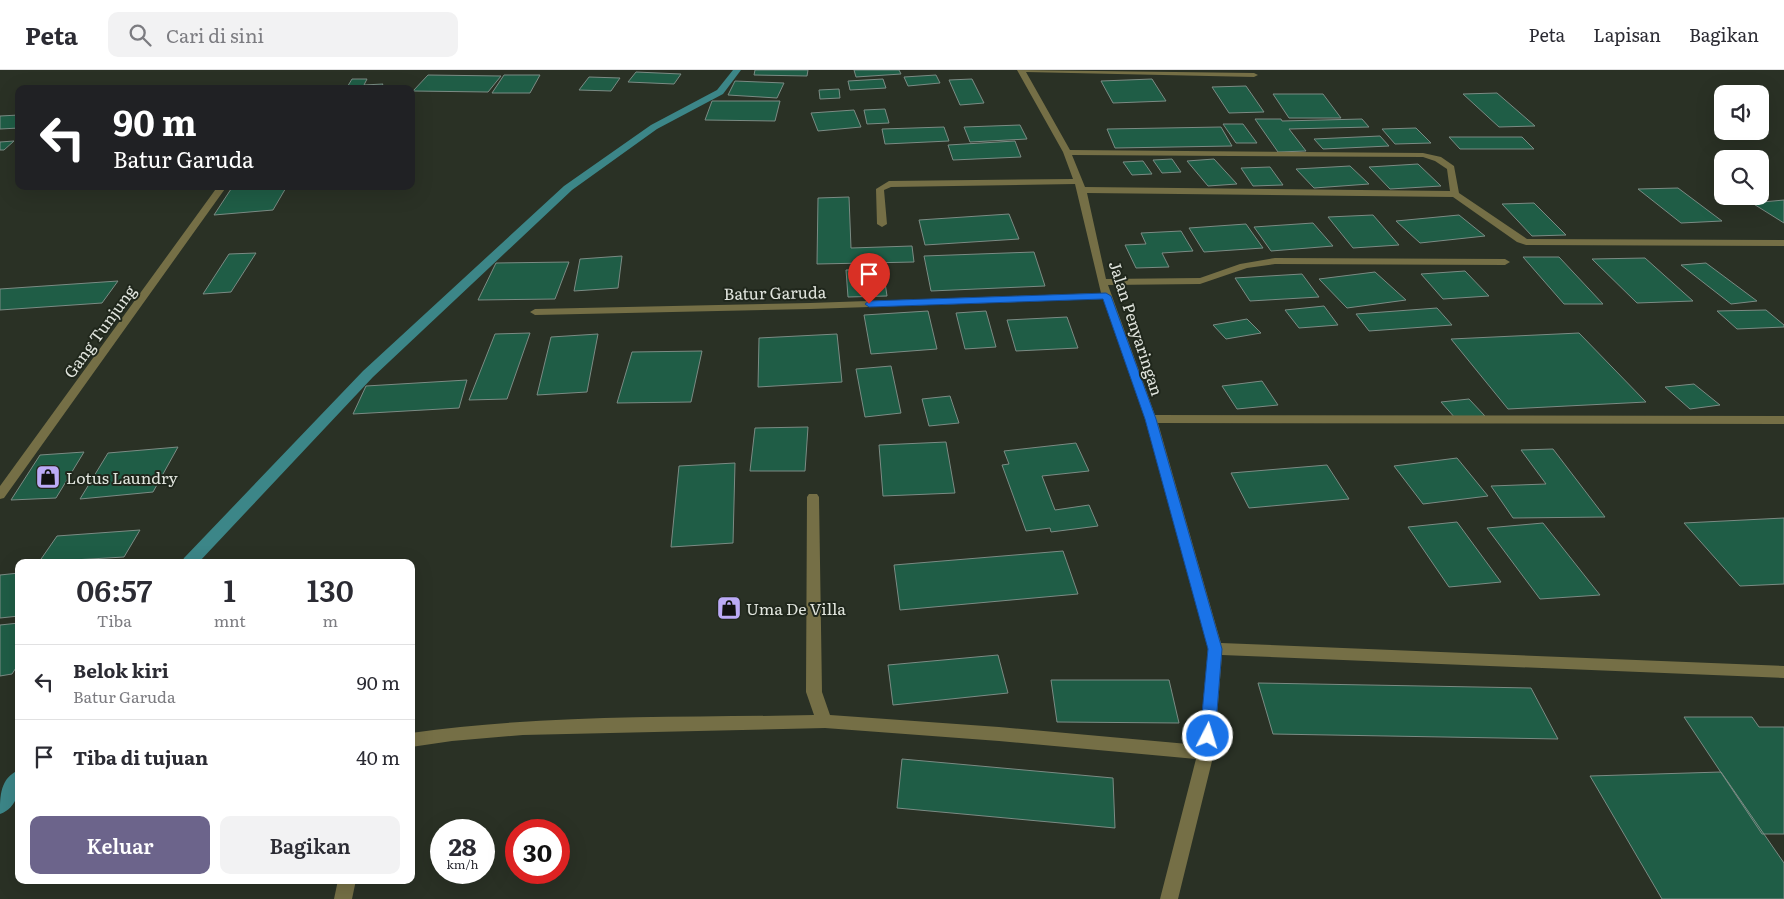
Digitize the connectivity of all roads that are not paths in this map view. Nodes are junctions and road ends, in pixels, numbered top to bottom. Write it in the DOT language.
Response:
graph roads {
  1 [pos="1021,70"];
  2 [pos="1026,70"];
  3 [pos="1254,75"];
  4 [pos="1067,152"];
  5 [pos="1080,186"];
  6 [pos="220,190"];
  7 [pos="1455,194"];
  8 [pos="882,224"];
  9 [pos="1784,243"];
  10 [pos="1504,262"];
  11 [pos="1102,282"];
  12 [pos="1106,296"];
  13 [pos="535,312"];
  14 [pos="1151,419"];
  15 [pos="1784,420"];
  16 [pos="0,495"];
  17 [pos="813,497"];
  18 [pos="1215,649"];
  19 [pos="1784,672"];
  20 [pos="825,721"];
  21 [pos="415,739"];
  22 [pos="1206,753"];
  23 [pos="347,884"];
  24 [pos="343,899"];
  25 [pos="1169,899"];
  1 -- 4 [label="street, Jalan Penyaringan"];
  2 -- 3 [label="street"];
  4 -- 5 [label="street, Jalan Penyaringan"];
  4 -- 7 [label="street"];
  5 -- 7 [label="street"];
  5 -- 8 [label="street"];
  5 -- 11 [label="street, Jalan Penyaringan"];
  6 -- 16 [label="street, Gang Tunjung"];
  7 -- 9 [label="street"];
  10 -- 11 [label="street"];
  11 -- 12 [label="street, Jalan Penyaringan"];
  12 -- 13 [label="street, Batur Garuda"];
  12 -- 14 [label="street, Jalan Penyaringan"];
  14 -- 15 [label="street"];
  14 -- 18 [label="street, Jalan Penyaringan"];
  17 -- 20 [label="street"];
  18 -- 19 [label="street"];
  18 -- 22 [label="street, Jalan Penyaringan"];
  20 -- 21 [label="street"];
  20 -- 22 [label="street"];
  22 -- 25 [label="street, Jalan Penyaringan"];
  23 -- 24 [label="street"];
}
